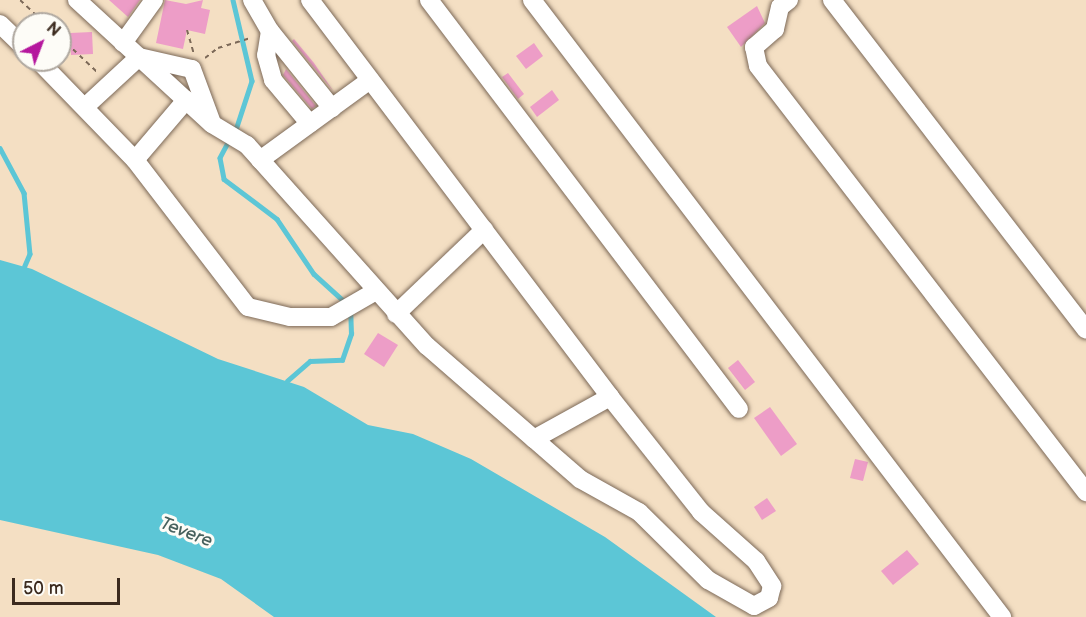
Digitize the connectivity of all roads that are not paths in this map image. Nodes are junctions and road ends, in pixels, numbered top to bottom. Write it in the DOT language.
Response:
graph roads {
  1 [pos="77,0"];
  2 [pos="154,0"];
  3 [pos="252,0"];
  4 [pos="310,0"];
  5 [pos="429,0"];
  6 [pos="532,0"];
  7 [pos="789,0"];
  8 [pos="832,0"];
  9 [pos="0,24"];
  10 [pos="263,34"];
  11 [pos="12,36"];
  12 [pos="123,43"];
  13 [pos="139,57"];
  14 [pos="51,72"];
  15 [pos="370,80"];
  16 [pos="186,100"];
  17 [pos="86,106"];
  18 [pos="332,108"];
  19 [pos="212,124"];
  20 [pos="310,124"];
  21 [pos="135,160"];
  22 [pos="260,160"];
  23 [pos="484,230"];
  24 [pos="376,291"];
  25 [pos="396,314"];
  26 [pos="1086,330"];
  27 [pos="610,397"];
  28 [pos="739,409"];
  29 [pos="534,439"];
  30 [pos="1086,492"];
  31 [pos="1002,617"];
  1 -- 12 [label="lane"];
  2 -- 12 [label="lane"];
  3 -- 10 [label="lane"];
  4 -- 15 [label="lane"];
  5 -- 28 [label="lane"];
  6 -- 31 [label="lane"];
  7 -- 30 [label="lane"];
  8 -- 26 [label="lane"];
  9 -- 11 [label="lane"];
  10 -- 18 [label="lane"];
  10 -- 20 [label="lane"];
  12 -- 13 [label="lane"];
  13 -- 16 [label="lane"];
  13 -- 17 [label="lane"];
  13 -- 19 [label="lane"];
  14 -- 17 [label="lane"];
  15 -- 18 [label="lane"];
  15 -- 23 [label="lane"];
  16 -- 19 [label="lane"];
  16 -- 21 [label="lane"];
  17 -- 21 [label="lane"];
  18 -- 20 [label="lane"];
  19 -- 22 [label="lane"];
  20 -- 22 [label="lane"];
  21 -- 24 [label="lane"];
  22 -- 24 [label="lane"];
  23 -- 25 [label="lane"];
  23 -- 27 [label="lane"];
  24 -- 25 [label="lane"];
  25 -- 29 [label="lane"];
  27 -- 29 [label="lane"];
  27 -- 29 [label="lane"];
}
